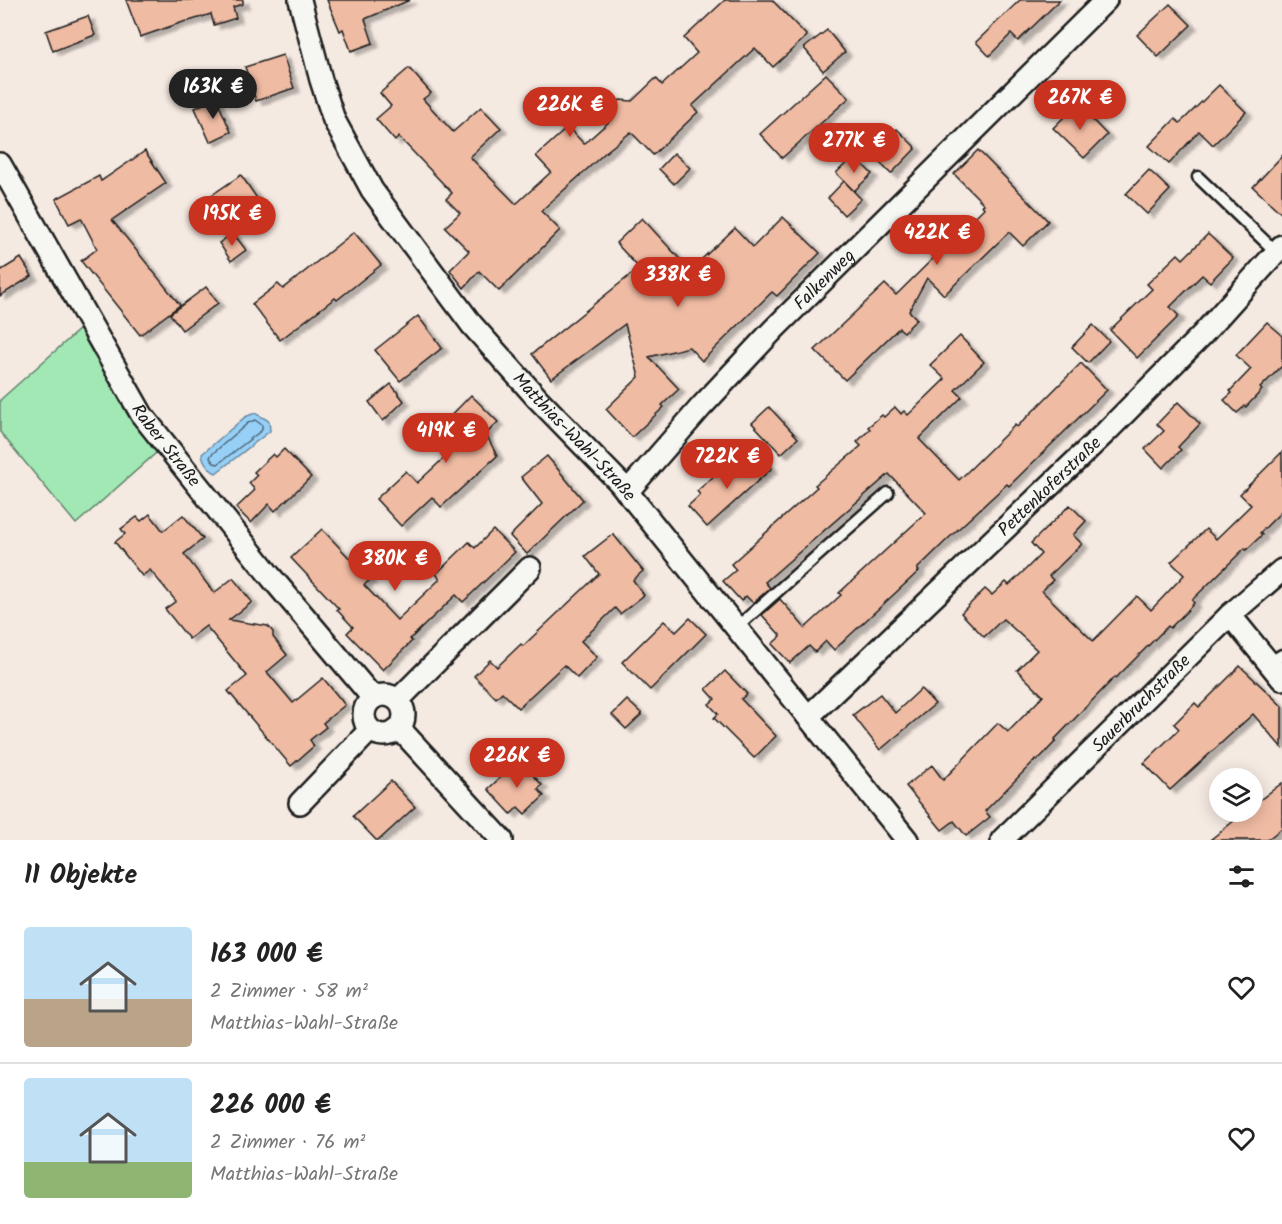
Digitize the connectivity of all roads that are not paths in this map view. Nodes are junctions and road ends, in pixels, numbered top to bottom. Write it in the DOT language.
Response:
graph roads {
  1 [pos="300,0"];
  2 [pos="1106,0"];
  3 [pos="0,164"];
  4 [pos="1198,177"];
  5 [pos="1279,249"];
  6 [pos="627,492"];
  7 [pos="888,493"];
  8 [pos="530,568"];
  9 [pos="1282,570"];
  10 [pos="1230,615"];
  11 [pos="736,628"];
  12 [pos="1278,666"];
  13 [pos="373,698"];
  14 [pos="398,700"];
  15 [pos="808,717"];
  16 [pos="400,729"];
  17 [pos="370,730"];
  18 [pos="300,803"];
  19 [pos="502,840"];
  20 [pos="907,840"];
  21 [pos="1002,840"];
  1 -- 6 [label="street, Matthias-Wahl-Straße"];
  2 -- 6 [label="street, Falkenweg"];
  3 -- 13 [label="street, Raber Straße"];
  4 -- 5 [label="lane"];
  5 -- 15 [label="street, Pettenkoferstraße"];
  6 -- 11 [label="street, Matthias-Wahl-Straße"];
  7 -- 11 [label="lane"];
  8 -- 14 [label="street"];
  9 -- 10 [label="street, Sauerbruchstraße"];
  10 -- 12 [label="street"];
  10 -- 21 [label="street, Sauerbruchstraße"];
  11 -- 15 [label="street, Matthias-Wahl-Straße"];
  13 -- 14 [label="street"];
  13 -- 17 [label="street"];
  14 -- 16 [label="street"];
  15 -- 20 [label="street, Matthias-Wahl-Straße"];
  16 -- 17 [label="street"];
  16 -- 19 [label="street"];
  17 -- 18 [label="street"];
}
